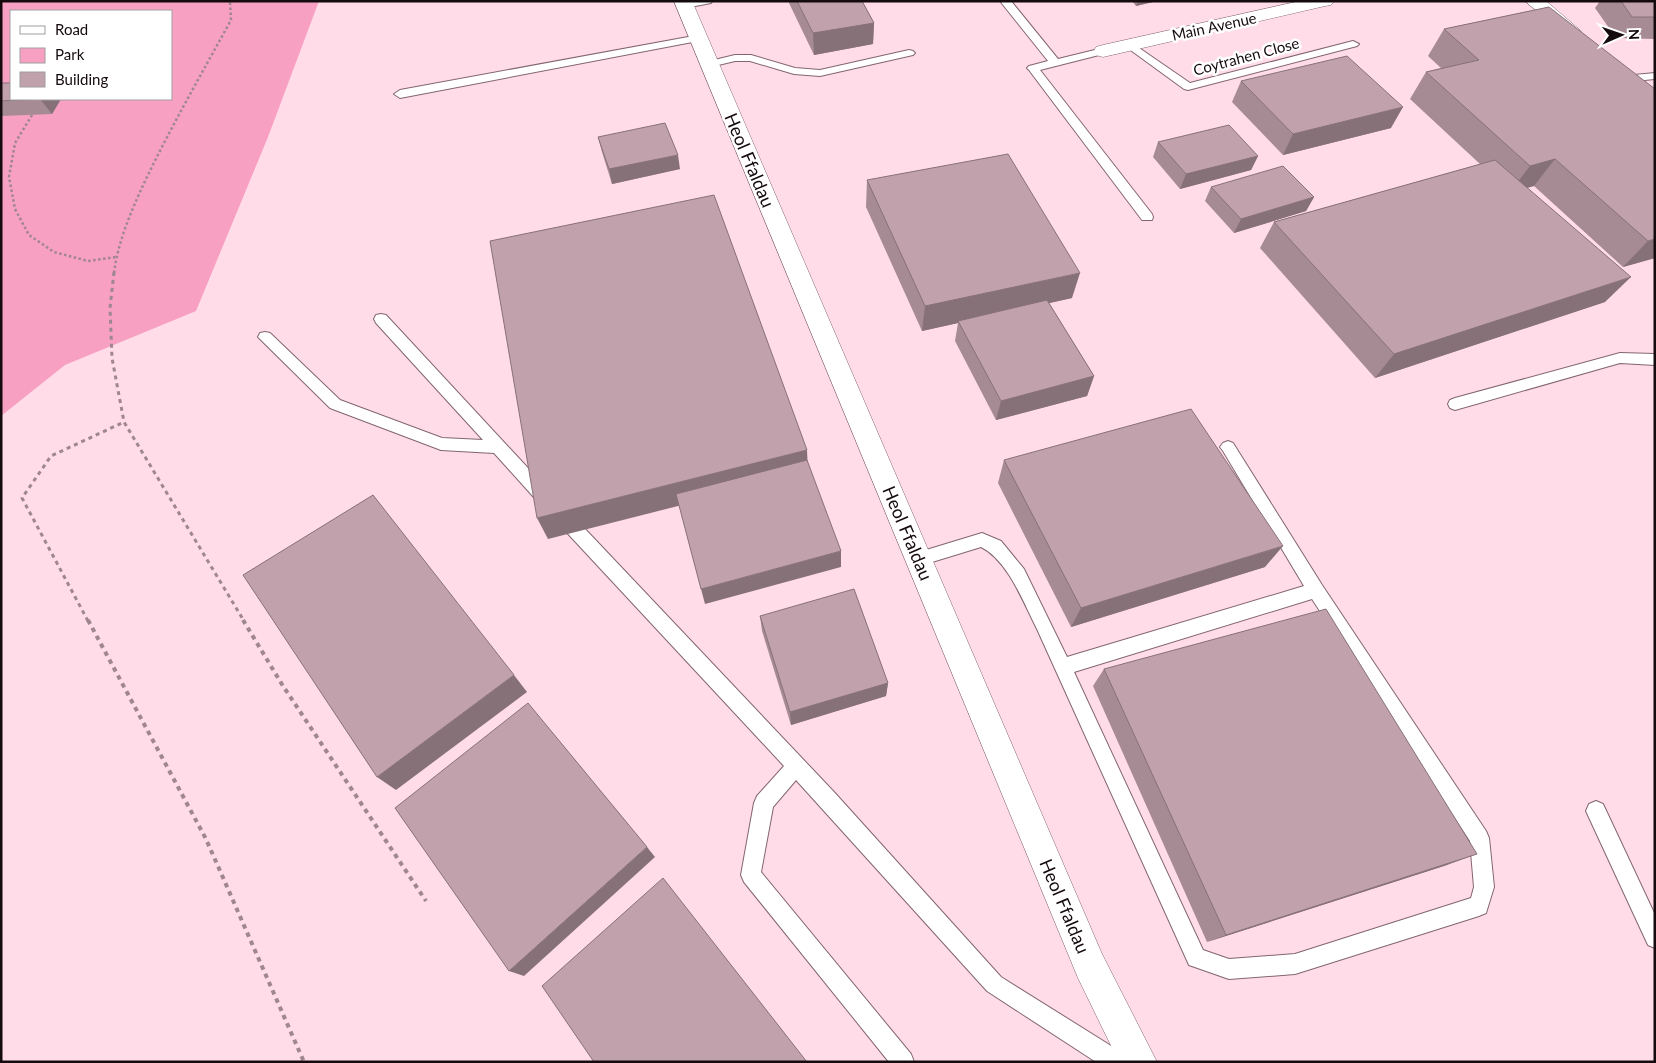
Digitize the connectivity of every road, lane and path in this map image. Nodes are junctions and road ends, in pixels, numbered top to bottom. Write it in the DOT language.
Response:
graph roads {
  1 [pos="230,1"];
  2 [pos="1006,1"];
  3 [pos="1325,1"];
  4 [pos="1534,1"];
  5 [pos="692,3"];
  6 [pos="699,38"];
  7 [pos="1588,43"];
  8 [pos="1129,44"];
  9 [pos="1353,44"];
  10 [pos="1103,51"];
  11 [pos="909,53"];
  12 [pos="1055,62"];
  13 [pos="710,64"];
  14 [pos="1619,66"];
  15 [pos="1655,76"];
  16 [pos="1634,78"];
  17 [pos="400,94"];
  18 [pos="1655,94"];
  19 [pos="32,115"];
  20 [pos="1147,217"];
  21 [pos="116,257"];
  22 [pos="381,319"];
  23 [pos="266,337"];
  24 [pos="1655,360"];
  25 [pos="1455,404"];
  26 [pos="124,422"];
  27 [pos="497,447"];
  28 [pos="1228,447"];
  29 [pos="919,559"];
  30 [pos="1316,590"];
  31 [pos="1062,667"];
  32 [pos="796,766"];
  33 [pos="1596,811"];
  34 [pos="426,901"];
  35 [pos="1655,938"];
  36 [pos="304,1062"];
  37 [pos="904,1062"];
  38 [pos="1116,1062"];
  39 [pos="1138,1062"];
  1 -- 21 [label="path"];
  2 -- 12 [label="lane"];
  3 -- 8 [label="street, Main Avenue"];
  4 -- 7 [label="street"];
  5 -- 6 [label="street, Heol Ffaldau"];
  6 -- 13 [label="street, Heol Ffaldau"];
  6 -- 17 [label="lane"];
  8 -- 9 [label="lane, Coytrahen Close"];
  8 -- 10 [label="street, Main Avenue"];
  10 -- 12 [label="lane"];
  11 -- 13 [label="lane"];
  12 -- 20 [label="lane"];
  13 -- 29 [label="street, Heol Ffaldau"];
  14 -- 16 [label="street"];
  15 -- 16 [label="lane"];
  16 -- 18 [label="street"];
  19 -- 21 [label="path"];
  21 -- 26 [label="path"];
  22 -- 27 [label="lane"];
  23 -- 27 [label="lane"];
  24 -- 25 [label="lane"];
  26 -- 34 [label="path"];
  26 -- 36 [label="path"];
  27 -- 32 [label="lane"];
  28 -- 30 [label="lane"];
  29 -- 31 [label="lane"];
  29 -- 39 [label="street, Heol Ffaldau"];
  30 -- 31 [label="lane"];
  30 -- 31 [label="lane"];
  32 -- 37 [label="lane"];
  32 -- 38 [label="lane"];
  33 -- 35 [label="lane"];
}
